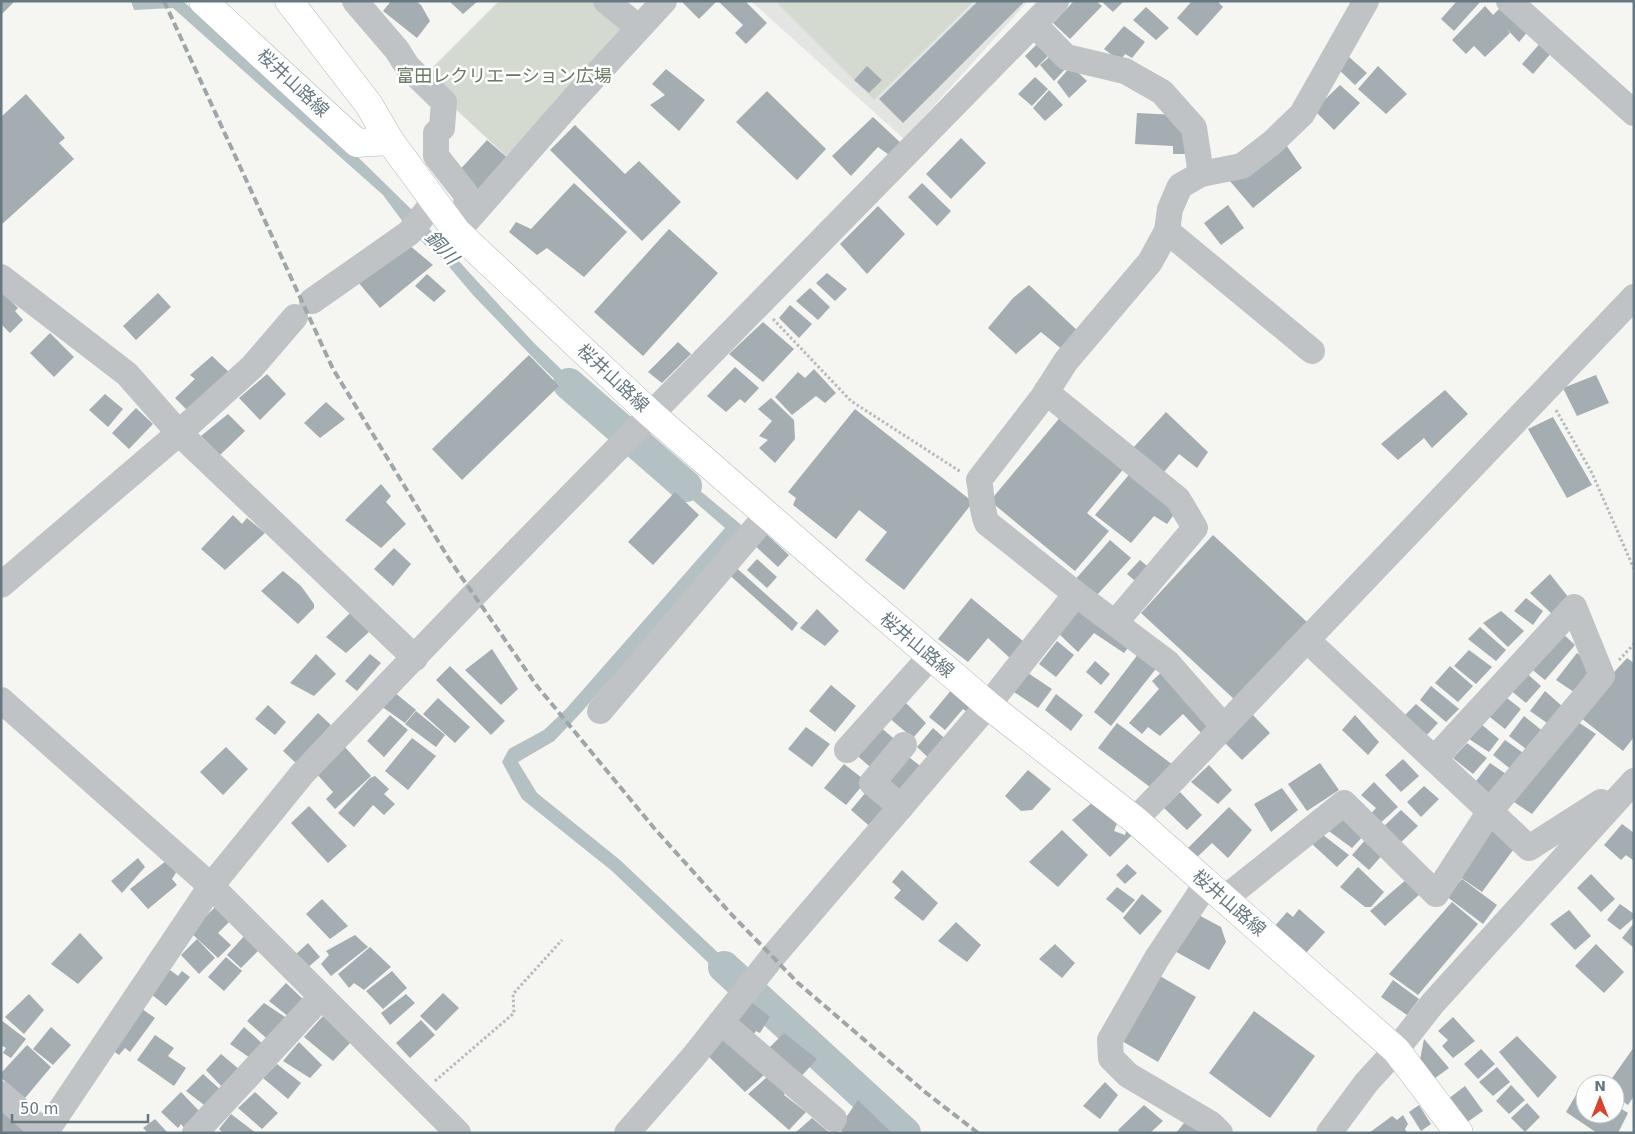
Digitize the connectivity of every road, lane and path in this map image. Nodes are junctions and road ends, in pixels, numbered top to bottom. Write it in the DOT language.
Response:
graph roads {
  1 [pos="203,1"];
  2 [pos="289,1"];
  3 [pos="354,1"];
  4 [pos="606,1"];
  5 [pos="664,1"];
  6 [pos="1056,1"];
  7 [pos="1366,1"];
  8 [pos="1509,1"];
  9 [pos="1034,24"];
  10 [pos="638,27"];
  11 [pos="1634,113"];
  12 [pos="390,141"];
  13 [pos="1201,174"];
  14 [pos="434,202"];
  15 [pos="454,229"];
  16 [pos="1167,231"];
  17 [pos="1,277"];
  18 [pos="1634,297"];
  19 [pos="759,304"];
  20 [pos="1312,351"];
  21 [pos="1545,390"];
  22 [pos="1046,392"];
  23 [pos="652,414"];
  24 [pos="179,433"];
  25 [pos="980,484"];
  26 [pos="766,515"];
  27 [pos="1634,569"];
  28 [pos="1,585"];
  29 [pos="1076,594"];
  30 [pos="1115,623"];
  31 [pos="1307,640"];
  32 [pos="931,656"];
  33 [pos="415,658"];
  34 [pos="1,700"];
  35 [pos="988,705"];
  36 [pos="600,711"];
  37 [pos="1224,727"];
  38 [pos="904,746"];
  39 [pos="847,750"];
  40 [pos="1434,759"];
  41 [pos="1634,781"];
  42 [pos="901,807"];
  43 [pos="1490,811"];
  44 [pos="1135,820"];
  45 [pos="211,886"];
  46 [pos="1216,891"];
  47 [pos="562,940"];
  48 [pos="322,997"];
  49 [pos="721,1022"];
  50 [pos="1396,1050"];
  51 [pos="1,1094"];
  52 [pos="420,1095"];
  53 [pos="834,1119"];
  54 [pos="45,1133"];
  55 [pos="194,1133"];
  56 [pos="458,1133"];
  57 [pos="627,1133"];
  58 [pos="1220,1133"];
  59 [pos="1329,1133"];
  60 [pos="1459,1133"];
  1 -- 12 [label="main road, 桜井山路線"];
  2 -- 12 [label="main road, 桜井山路線"];
  3 -- 15 [label="street"];
  4 -- 10 [label="street"];
  5 -- 10 [label="street"];
  6 -- 9 [label="street"];
  7 -- 13 [label="street"];
  8 -- 11 [label="street"];
  9 -- 13 [label="street"];
  9 -- 19 [label="street"];
  10 -- 15 [label="street"];
  12 -- 14 [label="main road, 桜井山路線"];
  13 -- 16 [label="street"];
  14 -- 15 [label="main road, 桜井山路線"];
  14 -- 24 [label="street"];
  15 -- 23 [label="main road, 桜井山路線"];
  16 -- 20 [label="street"];
  16 -- 22 [label="street"];
  17 -- 24 [label="street"];
  18 -- 21 [label="street"];
  19 -- 23 [label="street"];
  19 -- 25 [label="path"];
  21 -- 27 [label="path"];
  21 -- 31 [label="street"];
  22 -- 25 [label="street"];
  22 -- 30 [label="street"];
  23 -- 26 [label="main road, 桜井山路線"];
  23 -- 33 [label="street"];
  24 -- 28 [label="street"];
  24 -- 33 [label="street"];
  25 -- 29 [label="street"];
  26 -- 32 [label="main road, 桜井山路線"];
  26 -- 36 [label="street"];
  29 -- 30 [label="street"];
  29 -- 35 [label="street"];
  30 -- 37 [label="street"];
  31 -- 37 [label="street"];
  31 -- 40 [label="street"];
  32 -- 35 [label="main road, 桜井山路線"];
  32 -- 39 [label="street"];
  33 -- 45 [label="street"];
  34 -- 45 [label="street"];
  35 -- 42 [label="street"];
  35 -- 44 [label="main road, 桜井山路線"];
  37 -- 44 [label="street"];
  38 -- 42 [label="street"];
  40 -- 43 [label="street"];
  40 -- 43 [label="street"];
  41 -- 43 [label="street"];
  41 -- 50 [label="street"];
  42 -- 49 [label="street"];
  43 -- 46 [label="street"];
  44 -- 46 [label="main road, 桜井山路線"];
  45 -- 48 [label="street"];
  45 -- 54 [label="street"];
  46 -- 50 [label="main road, 桜井山路線"];
  46 -- 58 [label="street"];
  47 -- 52 [label="path"];
  48 -- 52 [label="street"];
  48 -- 55 [label="street"];
  49 -- 53 [label="street"];
  49 -- 57 [label="street"];
  50 -- 59 [label="street"];
  50 -- 60 [label="main road, 桜井山路線"];
  51 -- 54 [label="street"];
  52 -- 56 [label="street"];
}
